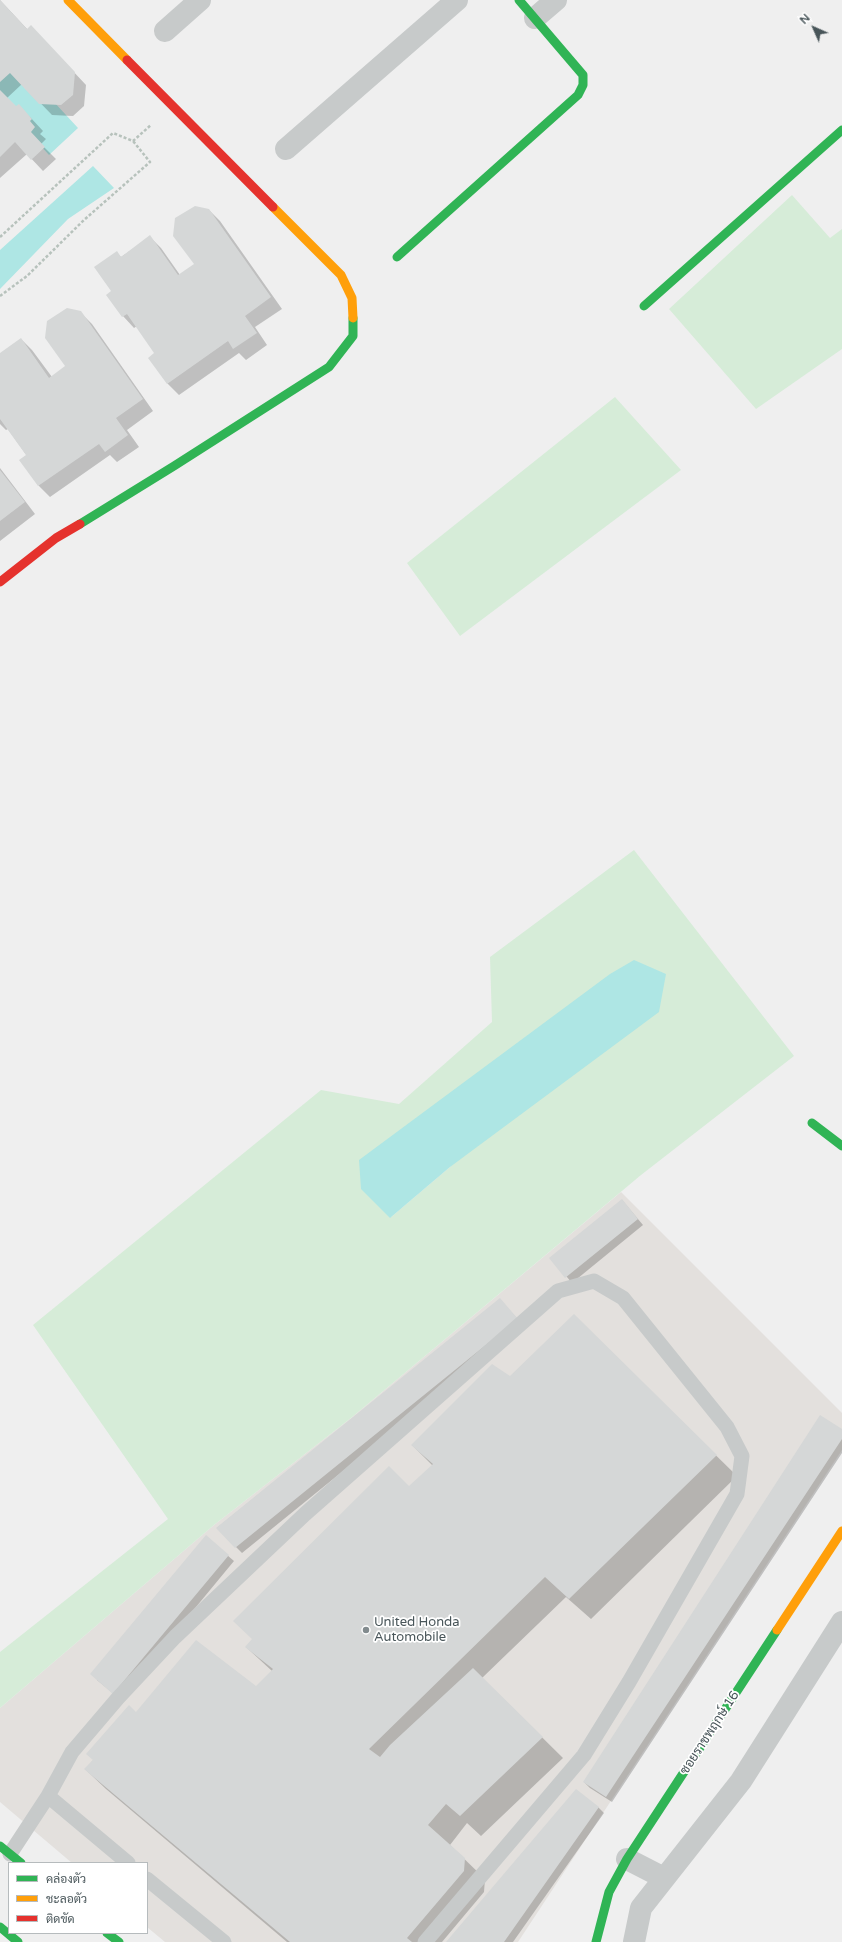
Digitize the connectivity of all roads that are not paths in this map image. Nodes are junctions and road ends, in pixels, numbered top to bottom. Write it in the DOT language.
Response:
graph roads {
  1 [pos="68,0"];
  2 [pos="200,0"];
  3 [pos="457,0"];
  4 [pos="519,0"];
  5 [pos="556,0"];
  6 [pos="535,18"];
  7 [pos="165,30"];
  8 [pos="842,130"];
  9 [pos="286,149"];
  10 [pos="397,257"];
  11 [pos="644,306"];
  12 [pos="0,582"];
  13 [pos="812,1123"];
  14 [pos="842,1146"];
  15 [pos="842,1532"];
  16 [pos="842,1622"];
  17 [pos="48,1796"];
  18 [pos="10,1854"];
  19 [pos="627,1859"];
  20 [pos="127,1862"];
  21 [pos="664,1878"];
  22 [pos="148,1880"];
  23 [pos="0,1927"];
  24 [pos="8,1934"];
  25 [pos="8,1934"];
  26 [pos="109,1934"];
  27 [pos="18,1942"];
  28 [pos="119,1942"];
  29 [pos="224,1942"];
  30 [pos="425,1942"];
  31 [pos="596,1942"];
  32 [pos="634,1942"];
  1 -- 12 [label="street"];
  2 -- 7 [label="street"];
  3 -- 9 [label="street"];
  4 -- 6 [label="street"];
  5 -- 6 [label="street"];
  6 -- 10 [label="street"];
  8 -- 11 [label="street"];
  13 -- 14 [label="street"];
  15 -- 19 [label="street, ซอยราชพฤกษ์ 16"];
  16 -- 21 [label="street"];
  17 -- 18 [label="lane"];
  17 -- 20 [label="lane"];
  17 -- 30 [label="lane"];
  19 -- 21 [label="street"];
  19 -- 31 [label="street, ซอยราชพฤกษ์ 16"];
  21 -- 32 [label="street"];
  22 -- 29 [label="lane"];
  23 -- 24 [label="street"];
  25 -- 27 [label="street"];
  26 -- 28 [label="street"];
}
